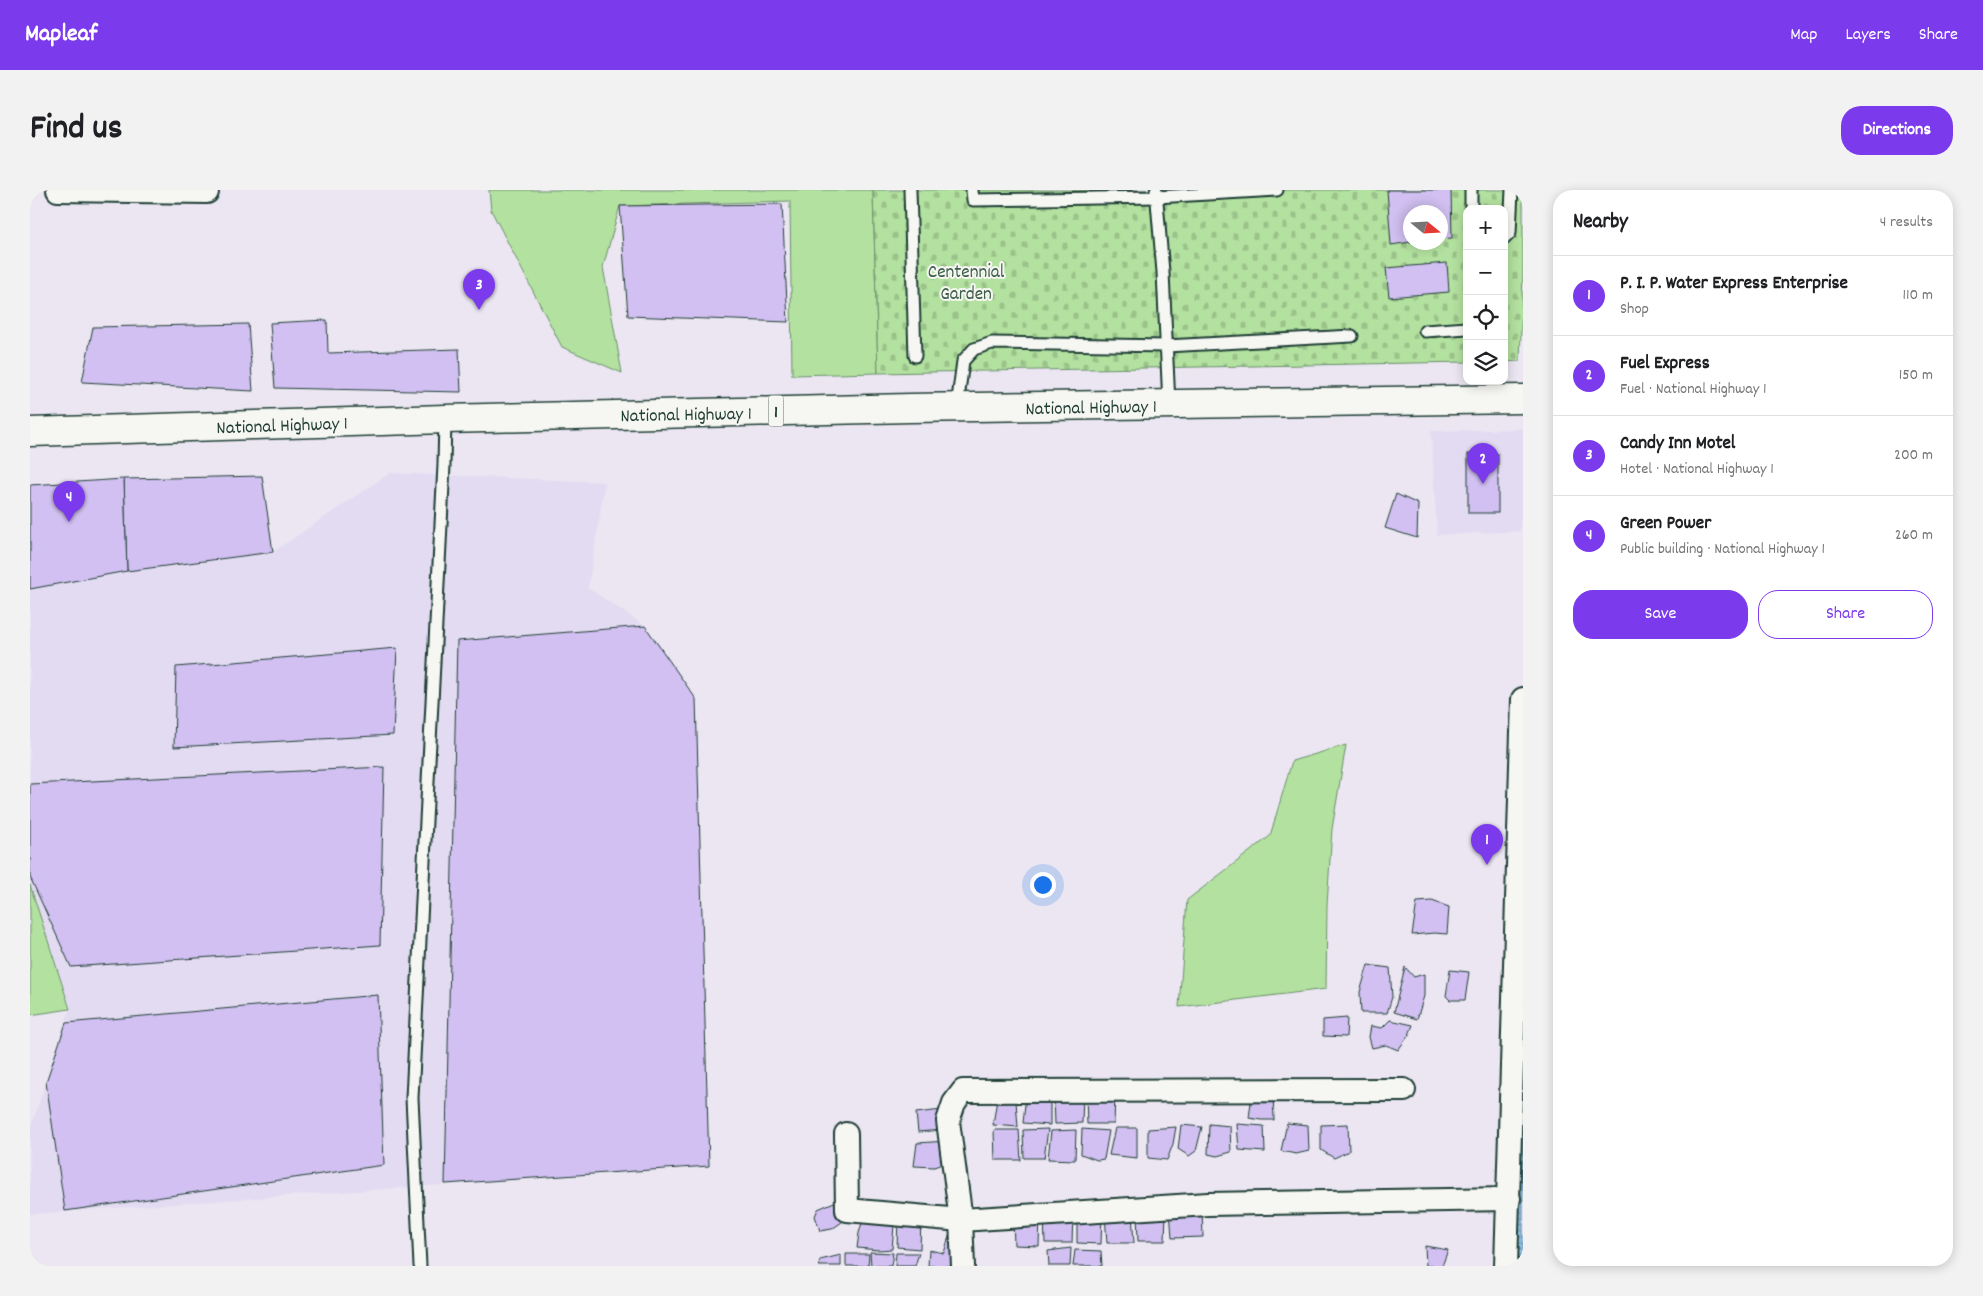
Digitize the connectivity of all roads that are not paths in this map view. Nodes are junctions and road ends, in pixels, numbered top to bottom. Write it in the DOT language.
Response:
graph roads {
  1 [pos="58,190"];
  2 [pos="910,190"];
  3 [pos="972,190"];
  4 [pos="1277,190"];
  5 [pos="1471,190"];
  6 [pos="1512,190"];
  7 [pos="207,192"];
  8 [pos="1156,193"];
  9 [pos="1471,205"];
  10 [pos="1508,235"];
  11 [pos="1463,328"];
  12 [pos="1424,331"];
  13 [pos="1352,336"];
  14 [pos="1166,346"];
  15 [pos="916,356"];
  16 [pos="1523,399"];
  17 [pos="1169,404"];
  18 [pos="958,407"];
  19 [pos="445,419"];
  20 [pos="30,432"];
  21 [pos="1523,699"];
  22 [pos="1404,1090"];
  23 [pos="846,1134"];
  24 [pos="1509,1199"];
  25 [pos="961,1220"];
  26 [pos="420,1266"];
  27 [pos="963,1266"];
  28 [pos="1506,1266"];
  1 -- 7 [label="street"];
  2 -- 15 [label="lane"];
  3 -- 8 [label="lane"];
  4 -- 8 [label="lane"];
  5 -- 9 [label="lane"];
  6 -- 10 [label="lane"];
  8 -- 14 [label="lane"];
  11 -- 12 [label="lane"];
  13 -- 14 [label="lane"];
  14 -- 17 [label="lane"];
  14 -- 18 [label="lane"];
  16 -- 17 [label="highway, National Highway 1 / 1"];
  17 -- 18 [label="highway, National Highway 1 / 1"];
  18 -- 19 [label="highway, National Highway 1 / 1"];
  19 -- 20 [label="highway, National Highway 1 / 1"];
  19 -- 26 [label="lane"];
  21 -- 24 [label="street"];
  22 -- 25 [label="street"];
  23 -- 25 [label="street"];
  24 -- 25 [label="street"];
  24 -- 28 [label="street"];
  25 -- 27 [label="street"];
}
